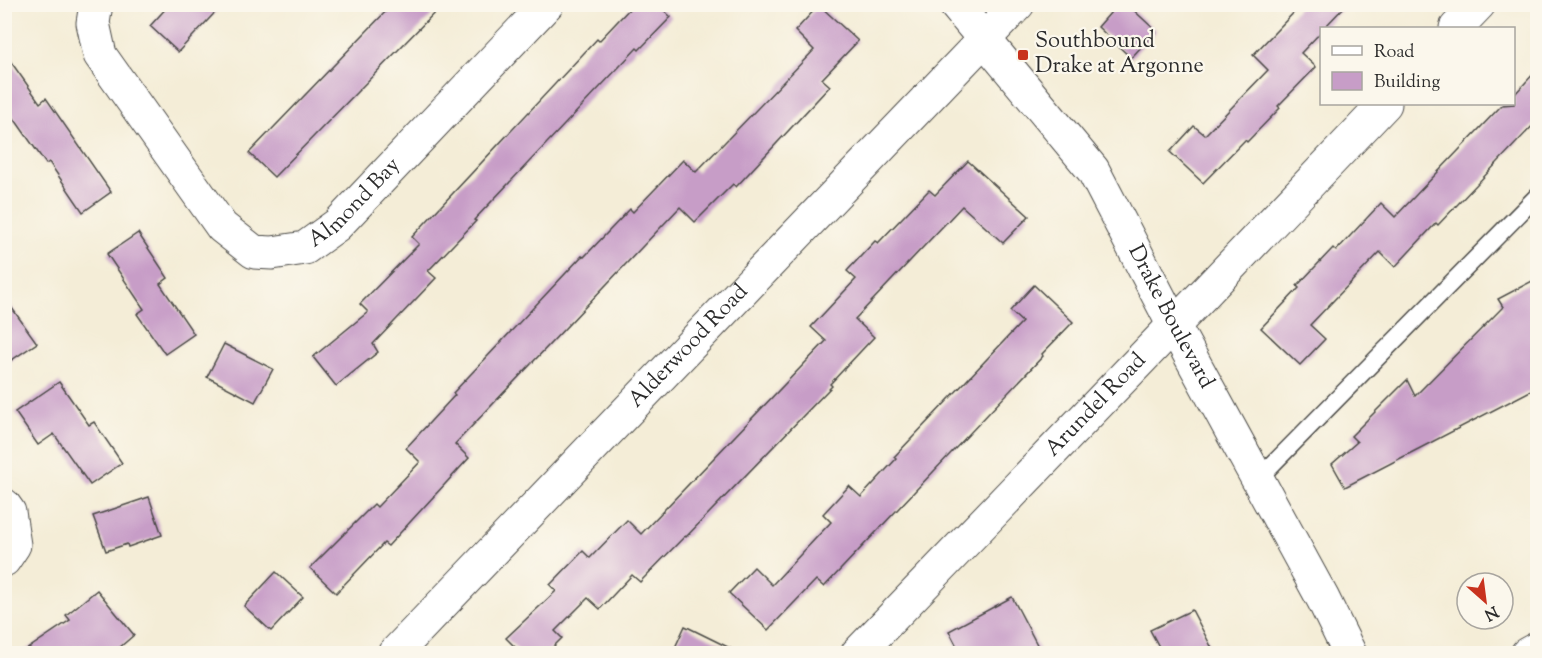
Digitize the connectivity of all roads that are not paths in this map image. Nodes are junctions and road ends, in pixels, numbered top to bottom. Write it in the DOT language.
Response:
graph roads {
  1 [pos="96,4"];
  2 [pos="547,4"];
  3 [pos="955,4"];
  4 [pos="1018,4"];
  5 [pos="1479,4"];
  6 [pos="1457,27"];
  7 [pos="985,39"];
  8 [pos="1384,105"];
  9 [pos="1538,195"];
  10 [pos="1174,326"];
  11 [pos="1257,480"];
  12 [pos="4,505"];
  13 [pos="4,560"];
  14 [pos="1538,648"];
  15 [pos="394,654"];
  16 [pos="857,654"];
  17 [pos="1350,654"];
  18 [pos="1527,654"];
  1 -- 2 [label="street, Almond Bay"];
  3 -- 7 [label="street, Drake Boulevard"];
  4 -- 7 [label="street, Alderwood Road"];
  5 -- 6 [label="street"];
  7 -- 10 [label="street, Drake Boulevard"];
  7 -- 15 [label="street, Alderwood Road"];
  8 -- 10 [label="street, Arundel Road"];
  9 -- 11 [label="lane"];
  10 -- 11 [label="street, Drake Boulevard"];
  10 -- 16 [label="street, Arundel Road"];
  11 -- 17 [label="street, Drake Boulevard"];
  12 -- 13 [label="street"];
  14 -- 18 [label="street"];
}
